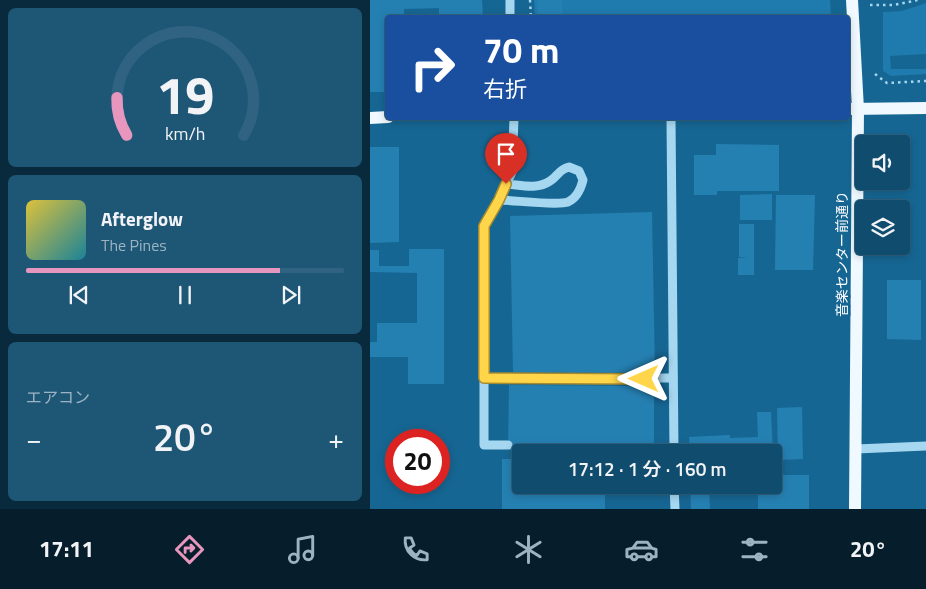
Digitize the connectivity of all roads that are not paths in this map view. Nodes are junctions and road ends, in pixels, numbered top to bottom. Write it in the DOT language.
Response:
graph roads {
  1 [pos="510,0"];
  2 [pos="852,0"];
  3 [pos="510,15"];
  4 [pos="926,108"];
  5 [pos="853,109"];
  6 [pos="370,118"];
  7 [pos="385,118"];
  8 [pos="514,120"];
  9 [pos="672,120"];
  10 [pos="506,184"];
  11 [pos="499,200"];
  12 [pos="484,378"];
  13 [pos="673,378"];
  14 [pos="674,444"];
  15 [pos="508,445"];
  16 [pos="926,446"];
  17 [pos="856,450"];
  18 [pos="674,494"];
  19 [pos="675,509"];
  20 [pos="855,509"];
  1 -- 3 [label="street"];
  2 -- 5 [label="main road, 音楽センター前通り"];
  4 -- 5 [label="main road"];
  5 -- 17 [label="main road, 音楽センター前通り"];
  6 -- 7 [label="main road"];
  8 -- 10 [label="street"];
  9 -- 13 [label="street"];
  10 -- 11 [label="street"];
  10 -- 11 [label="street"];
  11 -- 12 [label="street"];
  12 -- 13 [label="street"];
  12 -- 15 [label="street"];
  13 -- 14 [label="street"];
  16 -- 17 [label="street"];
  17 -- 20 [label="main road, 音楽センター前通り"];
  18 -- 19 [label="street"];
}
